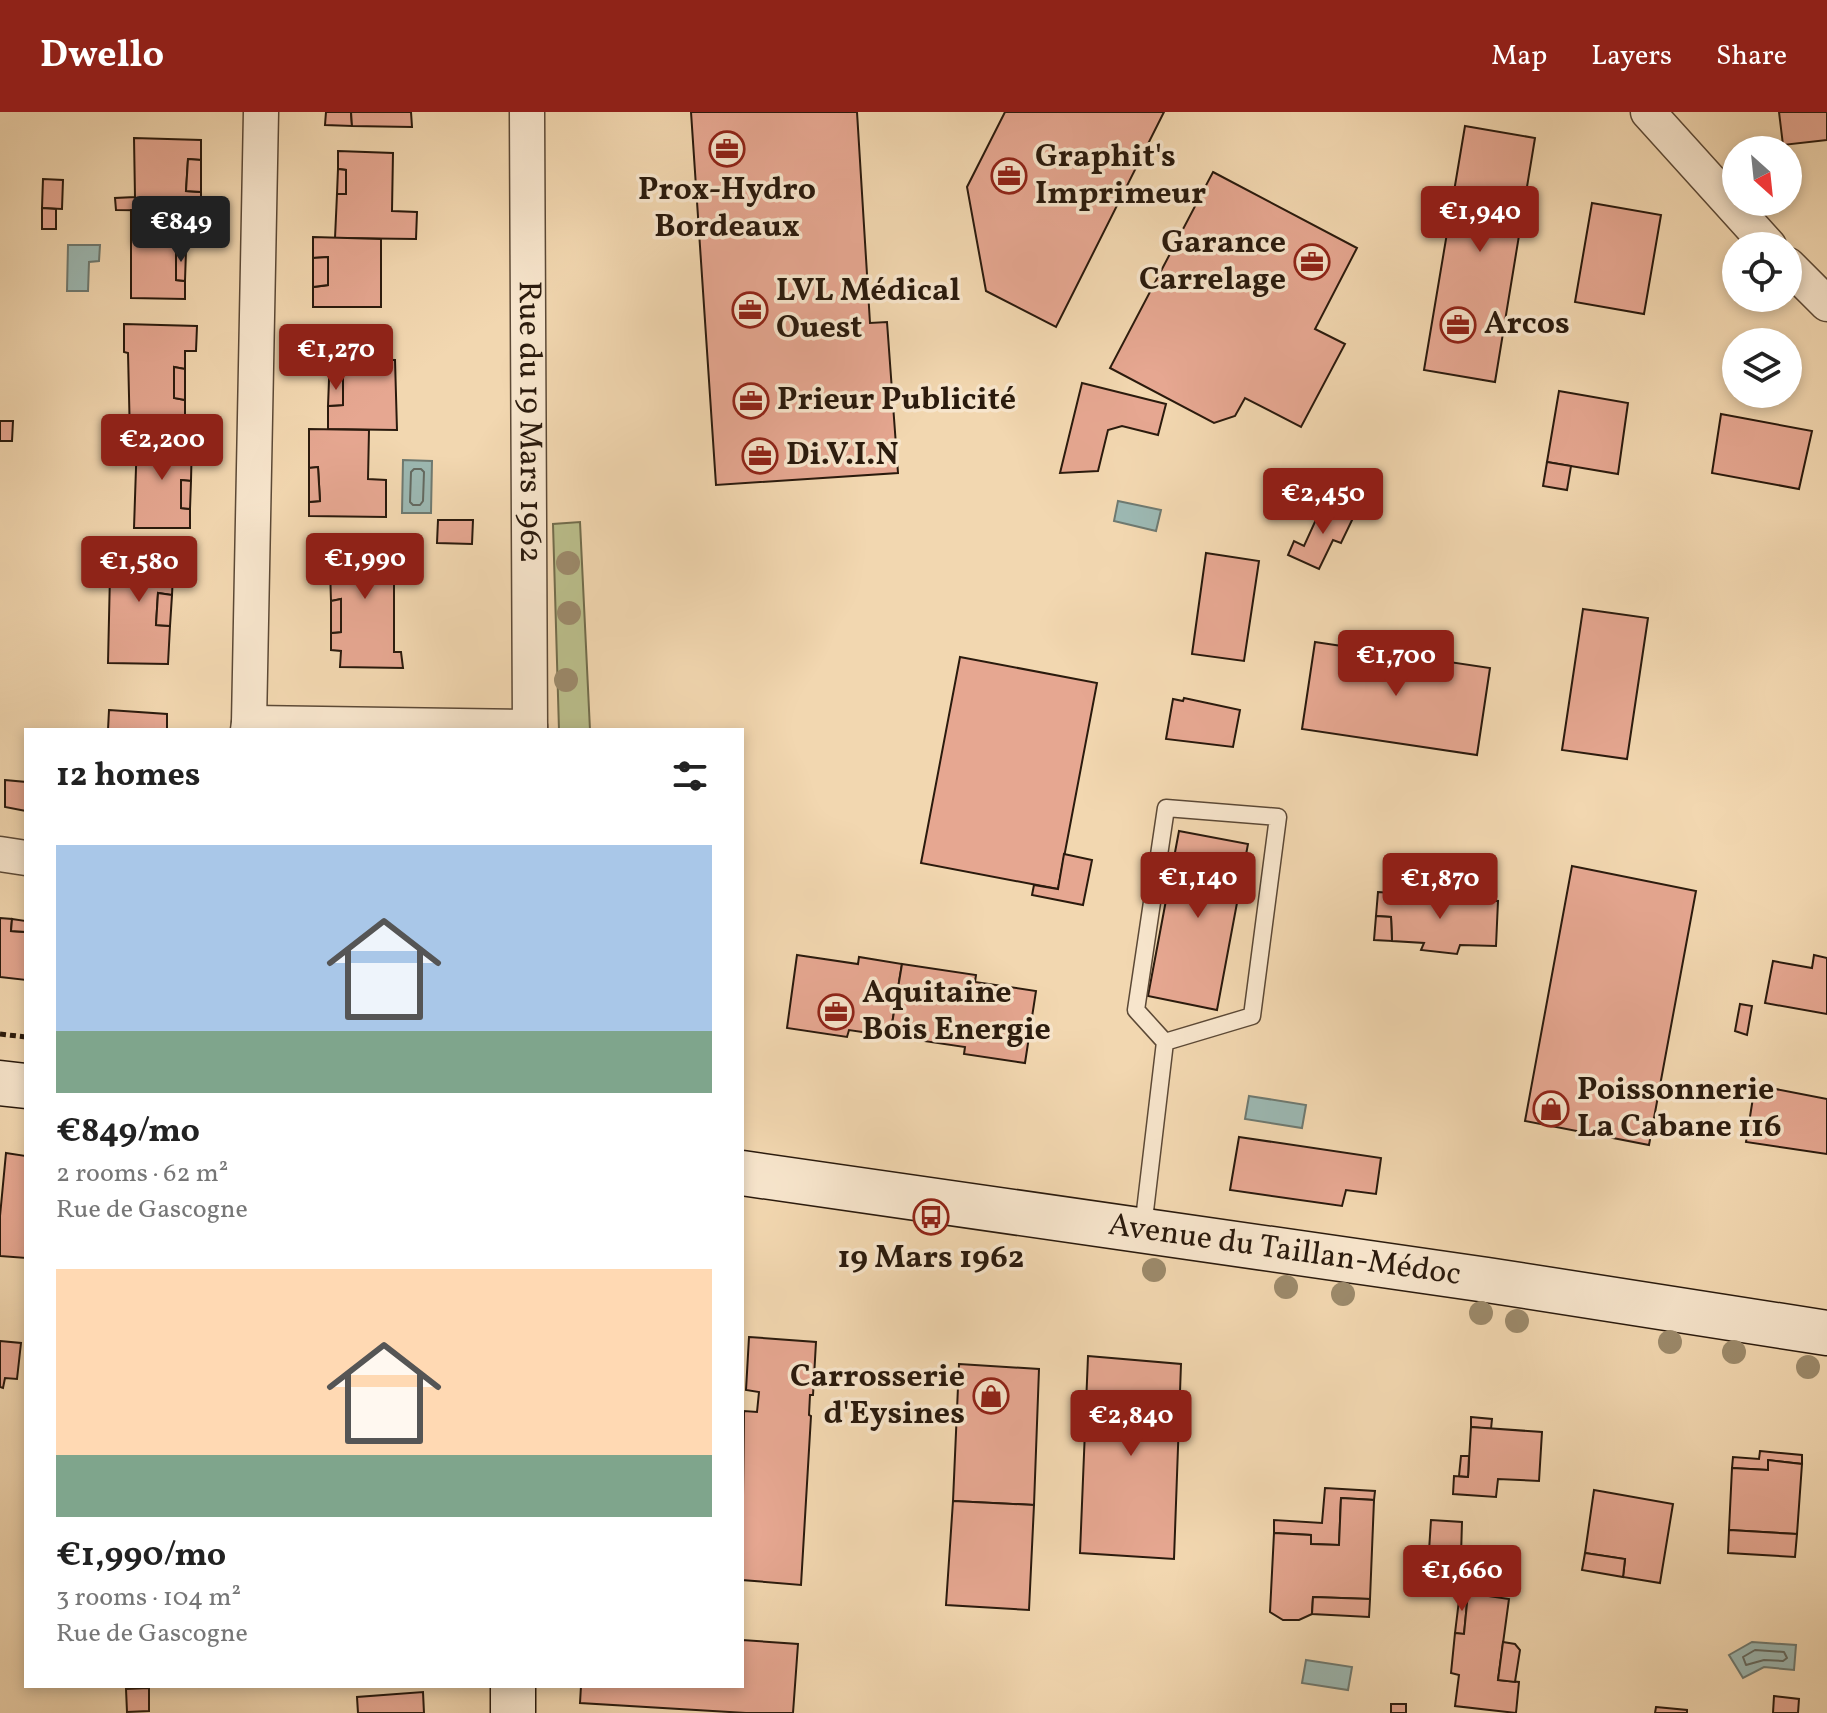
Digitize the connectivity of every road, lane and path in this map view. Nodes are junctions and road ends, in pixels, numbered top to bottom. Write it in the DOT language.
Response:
graph roads {
  1 [pos="261,112"];
  2 [pos="527,112"];
  3 [pos="1648,112"];
  4 [pos="1756,232"];
  5 [pos="1802,279"];
  6 [pos="1827,304"];
  7 [pos="249,727"];
  8 [pos="390,728"];
  9 [pos="530,728"];
  10 [pos="0,854"];
  11 [pos="24,858"];
  12 [pos="0,1034"];
  13 [pos="24,1037"];
  14 [pos="1165,1042"];
  15 [pos="0,1083"];
  16 [pos="24,1086"];
  17 [pos="744,1173"];
  18 [pos="1142,1230"];
  19 [pos="1827,1333"];
  20 [pos="513,1688"];
  21 [pos="513,1713"];
  1 -- 7 [label="street"];
  2 -- 9 [label="street, Rue du 19 Mars 1962"];
  3 -- 4 [label="street"];
  5 -- 6 [label="street"];
  7 -- 8 [label="street"];
  10 -- 11 [label="street"];
  12 -- 13 [label="path"];
  14 -- 14 [label="lane"];
  14 -- 18 [label="lane"];
  15 -- 16 [label="street"];
  17 -- 18 [label="street, Avenue du Taillan-Médoc"];
  18 -- 19 [label="street, Avenue du Taillan-Médoc"];
  20 -- 21 [label="street"];
}
